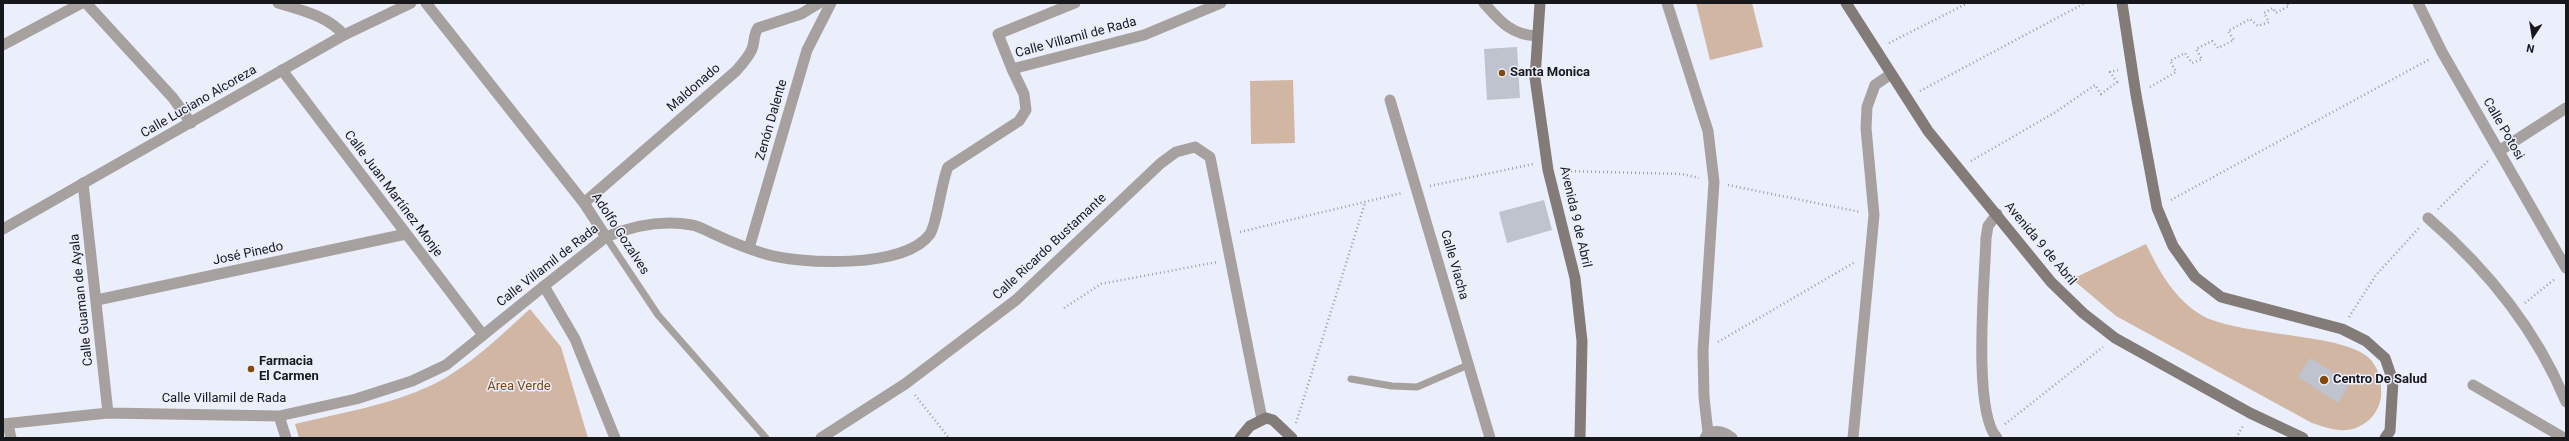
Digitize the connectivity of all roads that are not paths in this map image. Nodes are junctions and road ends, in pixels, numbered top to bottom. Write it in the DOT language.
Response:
graph roads {
  1 [pos="82,3"];
  2 [pos="86,3"];
  3 [pos="278,3"];
  4 [pos="411,3"];
  5 [pos="426,3"];
  6 [pos="819,3"];
  7 [pos="831,3"];
  8 [pos="1075,3"];
  9 [pos="1221,3"];
  10 [pos="1484,3"];
  11 [pos="1540,3"];
  12 [pos="1667,3"];
  13 [pos="1846,3"];
  14 [pos="2122,3"];
  15 [pos="2418,3"];
  16 [pos="293,5"];
  17 [pos="344,35"];
  18 [pos="1536,36"];
  19 [pos="3,45"];
  20 [pos="1012,69"];
  21 [pos="282,70"];
  22 [pos="1891,74"];
  23 [pos="1390,100"];
  24 [pos="2566,108"];
  25 [pos="191,123"];
  26 [pos="2499,151"];
  27 [pos="83,184"];
  28 [pos="584,203"];
  29 [pos="1997,214"];
  30 [pos="2428,218"];
  31 [pos="3,229"];
  32 [pos="406,234"];
  33 [pos="606,237"];
  34 [pos="749,248"];
  35 [pos="2563,271"];
  36 [pos="544,286"];
  37 [pos="97,300"];
  38 [pos="483,335"];
  39 [pos="1468,365"];
  40 [pos="1351,379"];
  41 [pos="2473,385"];
  42 [pos="2566,402"];
  43 [pos="108,413"];
  44 [pos="279,416"];
  45 [pos="1262,419"];
  46 [pos="6,424"];
  47 [pos="1706,435"];
  48 [pos="1995,436"];
  49 [pos="2388,436"];
  50 [pos="11,438"];
  51 [pos="286,438"];
  52 [pos="615,438"];
  53 [pos="766,438"];
  54 [pos="822,438"];
  55 [pos="1240,438"];
  56 [pos="1292,438"];
  57 [pos="1490,438"];
  58 [pos="1580,438"];
  59 [pos="1732,438"];
  60 [pos="1853,438"];
  61 [pos="2303,438"];
  62 [pos="2564,438"];
  1 -- 19 [label="street"];
  2 -- 25 [label="street"];
  3 -- 16 [label="street"];
  4 -- 17 [label="street, Calle Luciano Alcoreza"];
  5 -- 28 [label="street, Adolfo Gozalves"];
  6 -- 28 [label="street, Maldonado"];
  7 -- 34 [label="street, Zenón Dalente"];
  8 -- 20 [label="street"];
  9 -- 20 [label="street, Calle Villamil de Rada"];
  10 -- 18 [label="street"];
  11 -- 18 [label="main road, Avenida 9 de Abril"];
  12 -- 47 [label="street"];
  13 -- 22 [label="main road, Avenida 9 de Abril"];
  14 -- 49 [label="main road"];
  15 -- 26 [label="street, Calle Potosi"];
  16 -- 17 [label="street"];
  17 -- 21 [label="street, Calle Luciano Alcoreza"];
  18 -- 58 [label="main road, Avenida 9 de Abril"];
  20 -- 34 [label="street, Calle Villamil de Rada"];
  21 -- 25 [label="street, Calle Luciano Alcoreza"];
  21 -- 32 [label="street, Calle Juan Martínez Monje"];
  22 -- 29 [label="main road, Avenida 9 de Abril"];
  22 -- 60 [label="street"];
  23 -- 39 [label="street, Calle Viacha"];
  24 -- 26 [label="street"];
  25 -- 27 [label="street, Calle Luciano Alcoreza"];
  26 -- 35 [label="street, Calle Potosi"];
  27 -- 31 [label="street, Calle Luciano Alcoreza"];
  27 -- 37 [label="street, Calle Guaman de Ayala"];
  28 -- 33 [label="street, Adolfo Gozalves"];
  29 -- 48 [label="street"];
  29 -- 61 [label="main road, Avenida 9 de Abril"];
  30 -- 42 [label="street"];
  32 -- 37 [label="street, José Pinedo"];
  32 -- 38 [label="street, Calle Juan Martínez Monje"];
  33 -- 34 [label="street, Calle Villamil de Rada"];
  33 -- 36 [label="street, Calle Villamil de Rada"];
  33 -- 53 [label="lane, Adolfo Gozalves"];
  36 -- 38 [label="street, Calle Villamil de Rada"];
  36 -- 52 [label="street"];
  37 -- 43 [label="street, Calle Guaman de Ayala"];
  38 -- 44 [label="street, Calle Villamil de Rada"];
  39 -- 40 [label="lane"];
  39 -- 57 [label="street, Calle Viacha"];
  41 -- 62 [label="street"];
  43 -- 44 [label="street, Calle Villamil de Rada"];
  43 -- 46 [label="street, Calle Villamil de Rada"];
  44 -- 51 [label="street"];
  45 -- 54 [label="street, Calle Ricardo Bustamante"];
  45 -- 55 [label="main road"];
  45 -- 56 [label="main road"];
  46 -- 50 [label="street"];
  47 -- 59 [label="street"];
}
